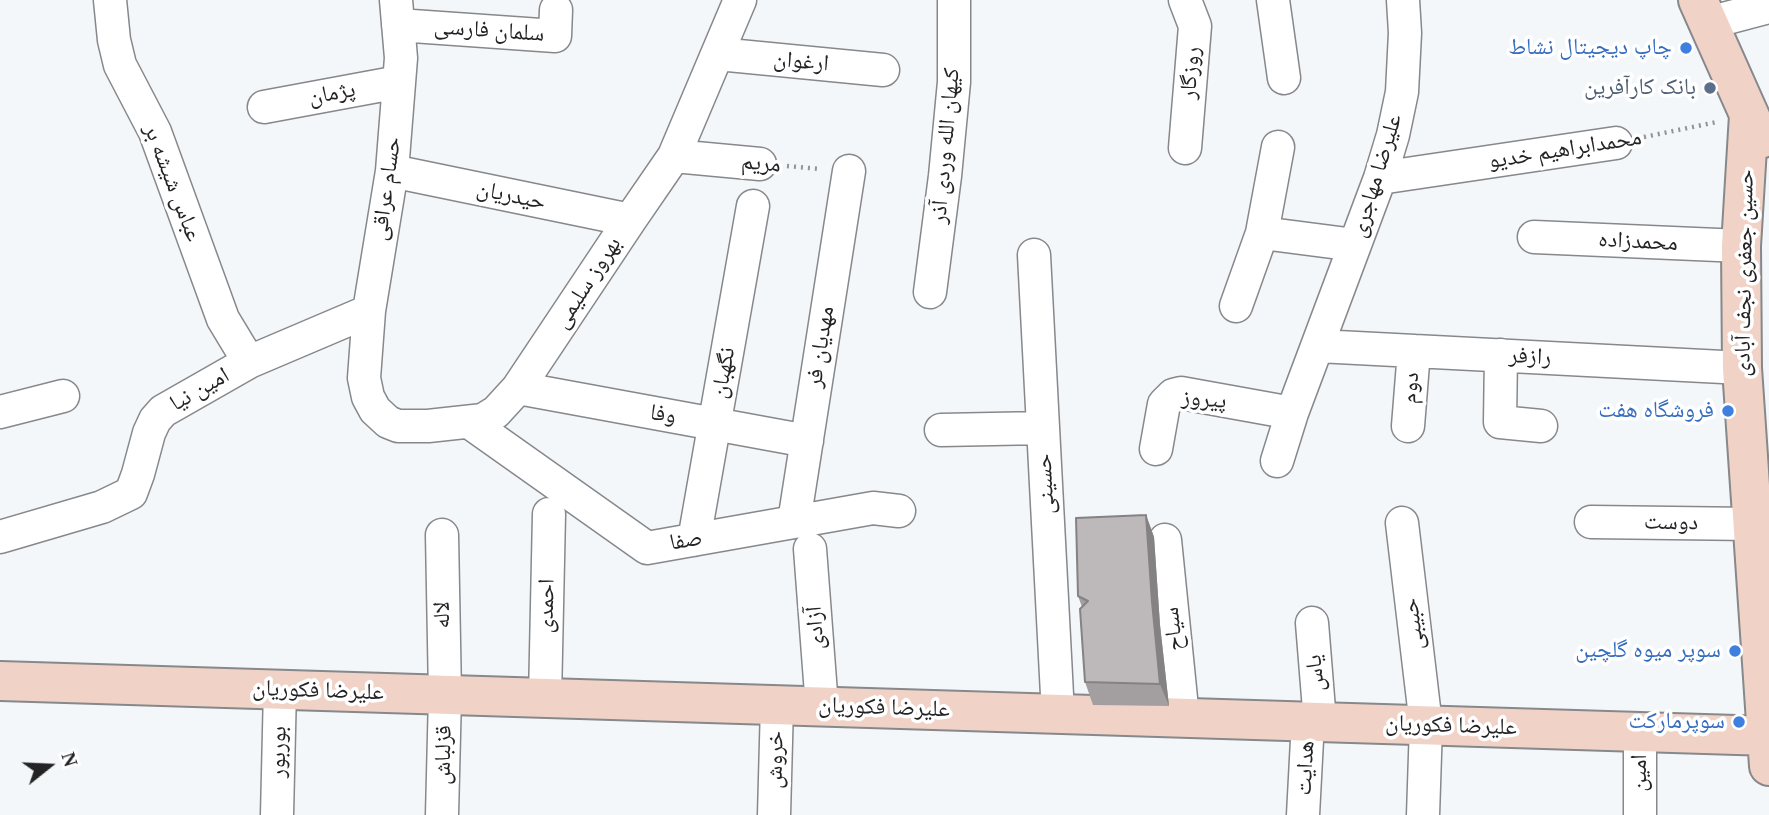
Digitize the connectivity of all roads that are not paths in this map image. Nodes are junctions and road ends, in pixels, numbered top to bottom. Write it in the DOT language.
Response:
graph roads {
  1 [pos="110,0"];
  2 [pos="740,0"];
  3 [pos="954,0"];
  4 [pos="1185,0"];
  5 [pos="1273,0"];
  6 [pos="1403,0"];
  7 [pos="1769,7"];
  8 [pos="556,10"];
  9 [pos="1703,11"];
  10 [pos="397,12"];
  11 [pos="718,54"];
  12 [pos="883,70"];
  13 [pos="1284,78"];
  14 [pos="399,82"];
  15 [pos="264,107"];
  16 [pos="1759,124"];
  17 [pos="1616,143"];
  18 [pos="1278,147"];
  19 [pos="1185,148"];
  20 [pos="674,156"];
  21 [pos="1769,157"];
  22 [pos="760,164"];
  23 [pos="392,171"];
  24 [pos="849,171"];
  25 [pos="1380,178"];
  26 [pos="753,206"];
  27 [pos="629,220"];
  28 [pos="1262,233"];
  29 [pos="1534,237"];
  30 [pos="1355,245"];
  31 [pos="1741,246"];
  32 [pos="1034,255"];
  33 [pos="930,292"];
  34 [pos="1236,306"];
  35 [pos="369,311"];
  36 [pos="1318,346"];
  37 [pos="1414,351"];
  38 [pos="1501,355"];
  39 [pos="249,362"];
  40 [pos="1742,368"];
  41 [pos="364,378"];
  42 [pos="519,388"];
  43 [pos="63,396"];
  44 [pos="0,412"];
  45 [pos="1292,413"];
  46 [pos="469,422"];
  47 [pos="715,424"];
  48 [pos="1408,426"];
  49 [pos="1541,426"];
  50 [pos="1043,428"];
  51 [pos="941,430"];
  52 [pos="807,441"];
  53 [pos="1156,449"];
  54 [pos="1277,461"];
  55 [pos="899,510"];
  56 [pos="549,514"];
  57 [pos="794,522"];
  58 [pos="1591,522"];
  59 [pos="1402,523"];
  60 [pos="1752,524"];
  61 [pos="442,536"];
  62 [pos="0,537"];
  63 [pos="694,540"];
  64 [pos="1165,540"];
  65 [pos="810,549"];
  66 [pos="1312,623"];
  67 [pos="1765,654"];
  68 [pos="0,681"];
  69 [pos="280,689"];
  70 [pos="445,695"];
  71 [pos="545,698"];
  72 [pos="777,705"];
  73 [pos="822,707"];
  74 [pos="1058,714"];
  75 [pos="1183,718"];
  76 [pos="1315,722"];
  77 [pos="1426,725"];
  78 [pos="1640,732"];
  79 [pos="1768,746"];
  80 [pos="277,815"];
  81 [pos="442,815"];
  82 [pos="774,815"];
  83 [pos="1303,815"];
  84 [pos="1423,815"];
  85 [pos="1640,815"];
  1 -- 39 [label="street, عباس شیشه بر"];
  2 -- 11 [label="street, بهروز سلیمی"];
  3 -- 33 [label="street, کیهان الله وردی آذر"];
  4 -- 19 [label="street, روزگار"];
  5 -- 13 [label="street"];
  6 -- 25 [label="street, علیرضا مهاجری"];
  7 -- 9 [label="street"];
  8 -- 10 [label="street, سلمان فارسی"];
  9 -- 16 [label="street"];
  10 -- 14 [label="street, حسام عراقی"];
  11 -- 12 [label="street, ارغوان"];
  11 -- 20 [label="street, بهروز سلیمی"];
  14 -- 15 [label="street, پژمان"];
  14 -- 23 [label="street, حسام عراقی"];
  16 -- 21 [label="street"];
  16 -- 31 [label="street, حسین جعفری نجف آبادی"];
  17 -- 25 [label="street, محمدابراهیم خدیو"];
  18 -- 28 [label="street"];
  20 -- 22 [label="street, مریم"];
  20 -- 27 [label="street, بهروز سلیمی"];
  23 -- 27 [label="street, حیدریان"];
  23 -- 35 [label="street, حسام عراقی"];
  24 -- 52 [label="street, مهدیان فر"];
  25 -- 30 [label="street, علیرضا مهاجری"];
  26 -- 47 [label="street, نگهبان"];
  27 -- 42 [label="street, بهروز سلیمی"];
  28 -- 30 [label="street"];
  28 -- 34 [label="street"];
  29 -- 31 [label="street, محمدزاده"];
  30 -- 36 [label="street, علیرضا مهاجری"];
  31 -- 40 [label="street, حسین جعفری نجف آبادی"];
  32 -- 50 [label="street, حسینی"];
  35 -- 39 [label="street, امین نیا"];
  35 -- 41 [label="street, حسام عراقی"];
  36 -- 37 [label="street, رازفر"];
  36 -- 45 [label="street"];
  37 -- 38 [label="street, رازفر"];
  37 -- 48 [label="street, دوم"];
  38 -- 40 [label="street, رازفر"];
  38 -- 49 [label="street"];
  39 -- 62 [label="street, امین نیا"];
  40 -- 60 [label="street, حسین جعفری نجف آبادی"];
  41 -- 46 [label="street, بهروز سلیمی"];
  42 -- 46 [label="street, بهروز سلیمی"];
  42 -- 47 [label="street, وفا"];
  43 -- 44 [label="street"];
  45 -- 53 [label="street, پیروز"];
  45 -- 54 [label="street"];
  46 -- 63 [label="street, صفا"];
  47 -- 52 [label="street, وفا"];
  47 -- 63 [label="street, نگهبان"];
  50 -- 51 [label="street"];
  50 -- 74 [label="street, حسینی"];
  52 -- 57 [label="street, مهدیان فر"];
  55 -- 57 [label="street, صفا"];
  56 -- 71 [label="street, احمدی"];
  57 -- 63 [label="street, صفا"];
  58 -- 60 [label="street, دوست"];
  59 -- 77 [label="street, حبیبی"];
  60 -- 67 [label="street, حسین جعفری نجف آبادی"];
  61 -- 70 [label="street, لاله"];
  64 -- 75 [label="street, سیاح"];
  65 -- 73 [label="street, آزادی"];
  66 -- 76 [label="street, یاس"];
  67 -- 79 [label="street, حسین جعفری نجف آبادی"];
  68 -- 69 [label="street, علیرضا فکوریان"];
  69 -- 70 [label="street, علیرضا فکوریان"];
  69 -- 80 [label="street, بوربور"];
  70 -- 71 [label="street, علیرضا فکوریان"];
  70 -- 81 [label="street, قزلباش"];
  71 -- 72 [label="street, علیرضا فکوریان"];
  72 -- 73 [label="street, علیرضا فکوریان"];
  72 -- 82 [label="street, خروش"];
  73 -- 74 [label="street, علیرضا فکوریان"];
  74 -- 75 [label="street, علیرضا فکوریان"];
  75 -- 76 [label="street, علیرضا فکوریان"];
  76 -- 77 [label="street, علیرضا فکوریان"];
  76 -- 83 [label="street, هدایت"];
  77 -- 78 [label="street, علیرضا فکوریان"];
  77 -- 84 [label="street, حبیبی"];
  78 -- 79 [label="street, علیرضا فکوریان"];
  78 -- 85 [label="street, امین"];
}
